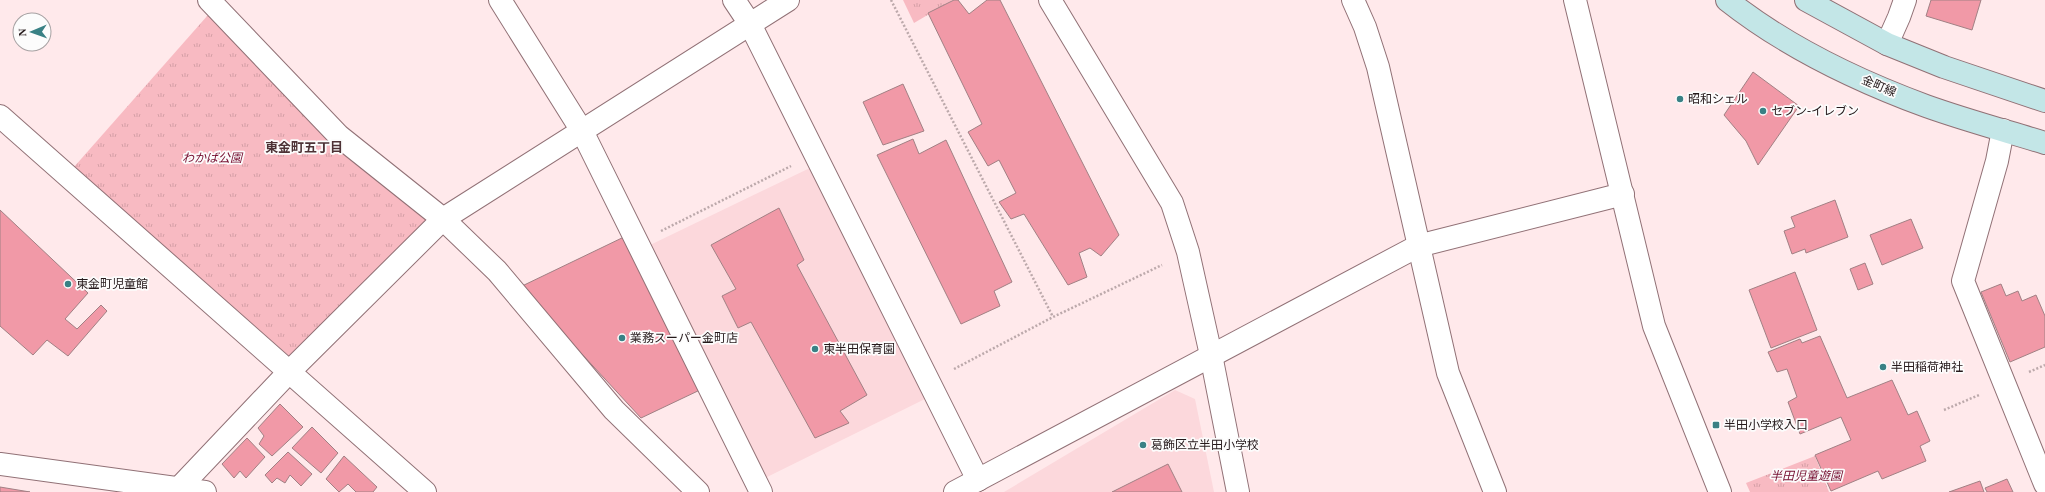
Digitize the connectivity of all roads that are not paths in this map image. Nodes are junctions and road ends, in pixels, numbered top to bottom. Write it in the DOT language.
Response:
graph roads {
  1 [pos="209,0"];
  2 [pos="500,0"];
  3 [pos="734,0"];
  4 [pos="788,0"];
  5 [pos="1050,0"];
  6 [pos="1353,0"];
  7 [pos="1727,0"];
  8 [pos="1806,0"];
  9 [pos="1905,0"];
  10 [pos="1580,3"];
  11 [pos="750,24"];
  12 [pos="1887,44"];
  13 [pos="2045,101"];
  14 [pos="0,116"];
  15 [pos="2003,130"];
  16 [pos="582,132"];
  17 [pos="2045,143"];
  18 [pos="1623,194"];
  19 [pos="443,219"];
  20 [pos="1418,246"];
  21 [pos="1211,355"];
  22 [pos="289,372"];
  23 [pos="0,464"];
  24 [pos="978,480"];
  25 [pos="2045,484"];
  26 [pos="190,490"];
  27 [pos="425,492"];
  28 [pos="698,492"];
  29 [pos="761,492"];
  30 [pos="955,492"];
  31 [pos="1238,492"];
  32 [pos="1495,492"];
  33 [pos="1720,492"];
  1 -- 19 [label="street"];
  2 -- 16 [label="street"];
  3 -- 11 [label="street"];
  4 -- 11 [label="street"];
  5 -- 21 [label="street"];
  6 -- 20 [label="street"];
  7 -- 15 [label="main road, 金町線"];
  8 -- 12 [label="main road"];
  9 -- 12 [label="street"];
  10 -- 18 [label="street"];
  11 -- 16 [label="street"];
  11 -- 24 [label="street"];
  12 -- 13 [label="main road"];
  14 -- 22 [label="street"];
  15 -- 17 [label="main road, 金町線"];
  15 -- 25 [label="street"];
  16 -- 19 [label="street"];
  16 -- 29 [label="street"];
  18 -- 20 [label="street"];
  18 -- 33 [label="street"];
  19 -- 22 [label="street"];
  19 -- 28 [label="street"];
  20 -- 21 [label="street"];
  20 -- 32 [label="street"];
  21 -- 24 [label="street"];
  21 -- 31 [label="street"];
  22 -- 26 [label="street"];
  22 -- 27 [label="street"];
  23 -- 26 [label="street"];
  24 -- 30 [label="street"];
}
